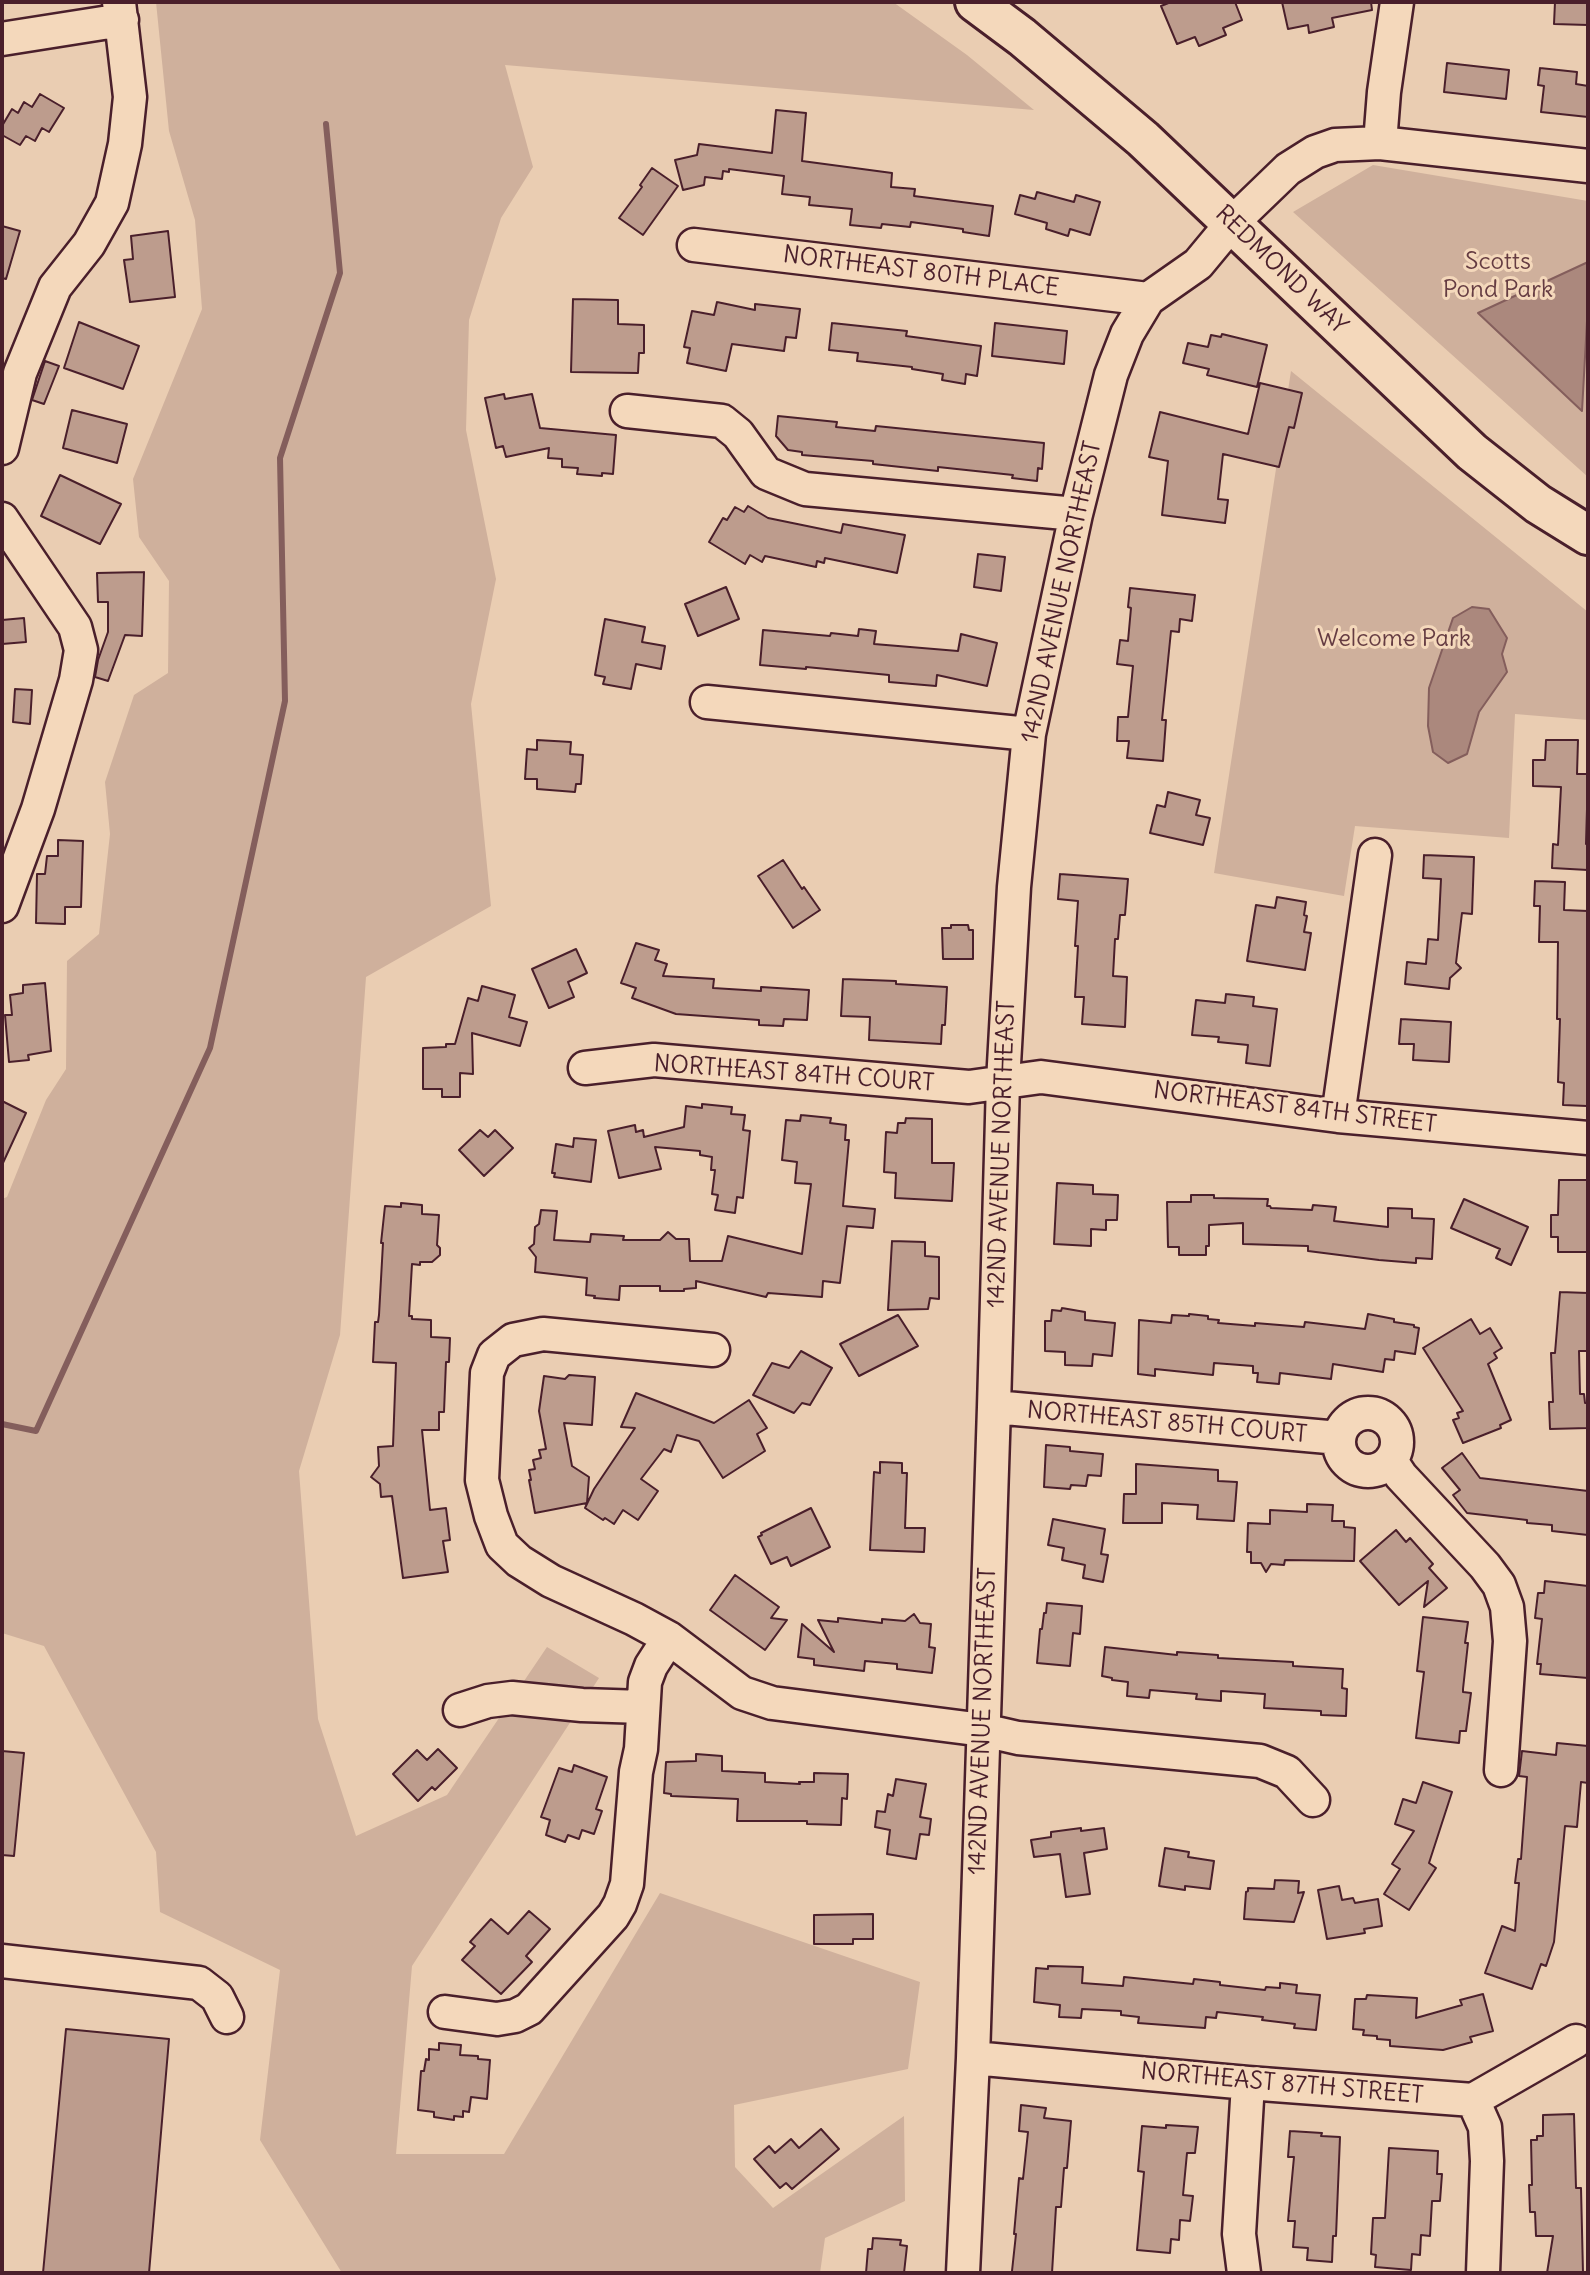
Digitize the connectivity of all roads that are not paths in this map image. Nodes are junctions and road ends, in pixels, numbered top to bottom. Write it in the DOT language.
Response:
graph roads {
  1 [pos="975,2"];
  2 [pos="1396,2"];
  3 [pos="121,11"];
  4 [pos="2,38"];
  5 [pos="1380,143"];
  6 [pos="1588,166"];
  7 [pos="1232,223"];
  8 [pos="694,245"];
  9 [pos="1148,299"];
  10 [pos="627,411"];
  11 [pos="2,448"];
  12 [pos="1076,514"];
  13 [pos="2,519"];
  14 [pos="1578,523"];
  15 [pos="707,702"];
  16 [pos="1029,734"];
  17 [pos="1375,855"];
  18 [pos="2,906"];
  19 [pos="585,1068"];
  20 [pos="1003,1082"];
  21 [pos="1338,1116"];
  22 [pos="1588,1138"];
  23 [pos="713,1350"];
  24 [pos="995,1407"];
  25 [pos="1339,1438"];
  26 [pos="1391,1461"];
  27 [pos="669,1638"];
  28 [pos="643,1707"];
  29 [pos="460,1710"];
  30 [pos="983,1730"];
  31 [pos="1502,1770"];
  32 [pos="1313,1800"];
  33 [pos="2,1961"];
  34 [pos="445,2012"];
  35 [pos="227,2017"];
  36 [pos="1576,2041"];
  37 [pos="973,2057"];
  38 [pos="1248,2083"];
  39 [pos="1474,2100"];
  40 [pos="963,2273"];
  41 [pos="1244,2273"];
  42 [pos="1483,2273"];
  1 -- 7 [label="main road, REDMOND WAY"];
  2 -- 5 [label="street"];
  3 -- 4 [label="street"];
  3 -- 11 [label="street"];
  5 -- 6 [label="street"];
  5 -- 7 [label="street, 142ND AVENUE NORTHEAST"];
  7 -- 9 [label="street, 142ND AVENUE NORTHEAST"];
  7 -- 14 [label="main road, REDMOND WAY"];
  8 -- 9 [label="street, NORTHEAST 80TH PLACE"];
  9 -- 12 [label="street, 142ND AVENUE NORTHEAST"];
  10 -- 12 [label="street"];
  12 -- 16 [label="street, 142ND AVENUE NORTHEAST"];
  13 -- 18 [label="street"];
  15 -- 16 [label="street"];
  16 -- 20 [label="street, 142ND AVENUE NORTHEAST"];
  17 -- 21 [label="street"];
  19 -- 20 [label="street, NORTHEAST 84TH COURT"];
  20 -- 21 [label="street, NORTHEAST 84TH STREET"];
  20 -- 24 [label="street, 142ND AVENUE NORTHEAST"];
  21 -- 22 [label="street, NORTHEAST 84TH STREET"];
  23 -- 27 [label="street"];
  24 -- 25 [label="street, NORTHEAST 85TH COURT"];
  24 -- 30 [label="street, 142ND AVENUE NORTHEAST"];
  25 -- 26 [label="street, NORTHEAST 85TH COURT"];
  25 -- 26 [label="street, NORTHEAST 85TH COURT"];
  26 -- 31 [label="street"];
  27 -- 28 [label="street"];
  27 -- 30 [label="street"];
  28 -- 29 [label="street"];
  28 -- 34 [label="street"];
  30 -- 32 [label="street"];
  30 -- 37 [label="street, 142ND AVENUE NORTHEAST"];
  33 -- 35 [label="street"];
  36 -- 39 [label="street"];
  37 -- 38 [label="street, NORTHEAST 87TH STREET"];
  37 -- 40 [label="street, 142ND AVENUE NORTHEAST"];
  38 -- 39 [label="street, NORTHEAST 87TH STREET"];
  38 -- 41 [label="street"];
  39 -- 42 [label="street"];
}
